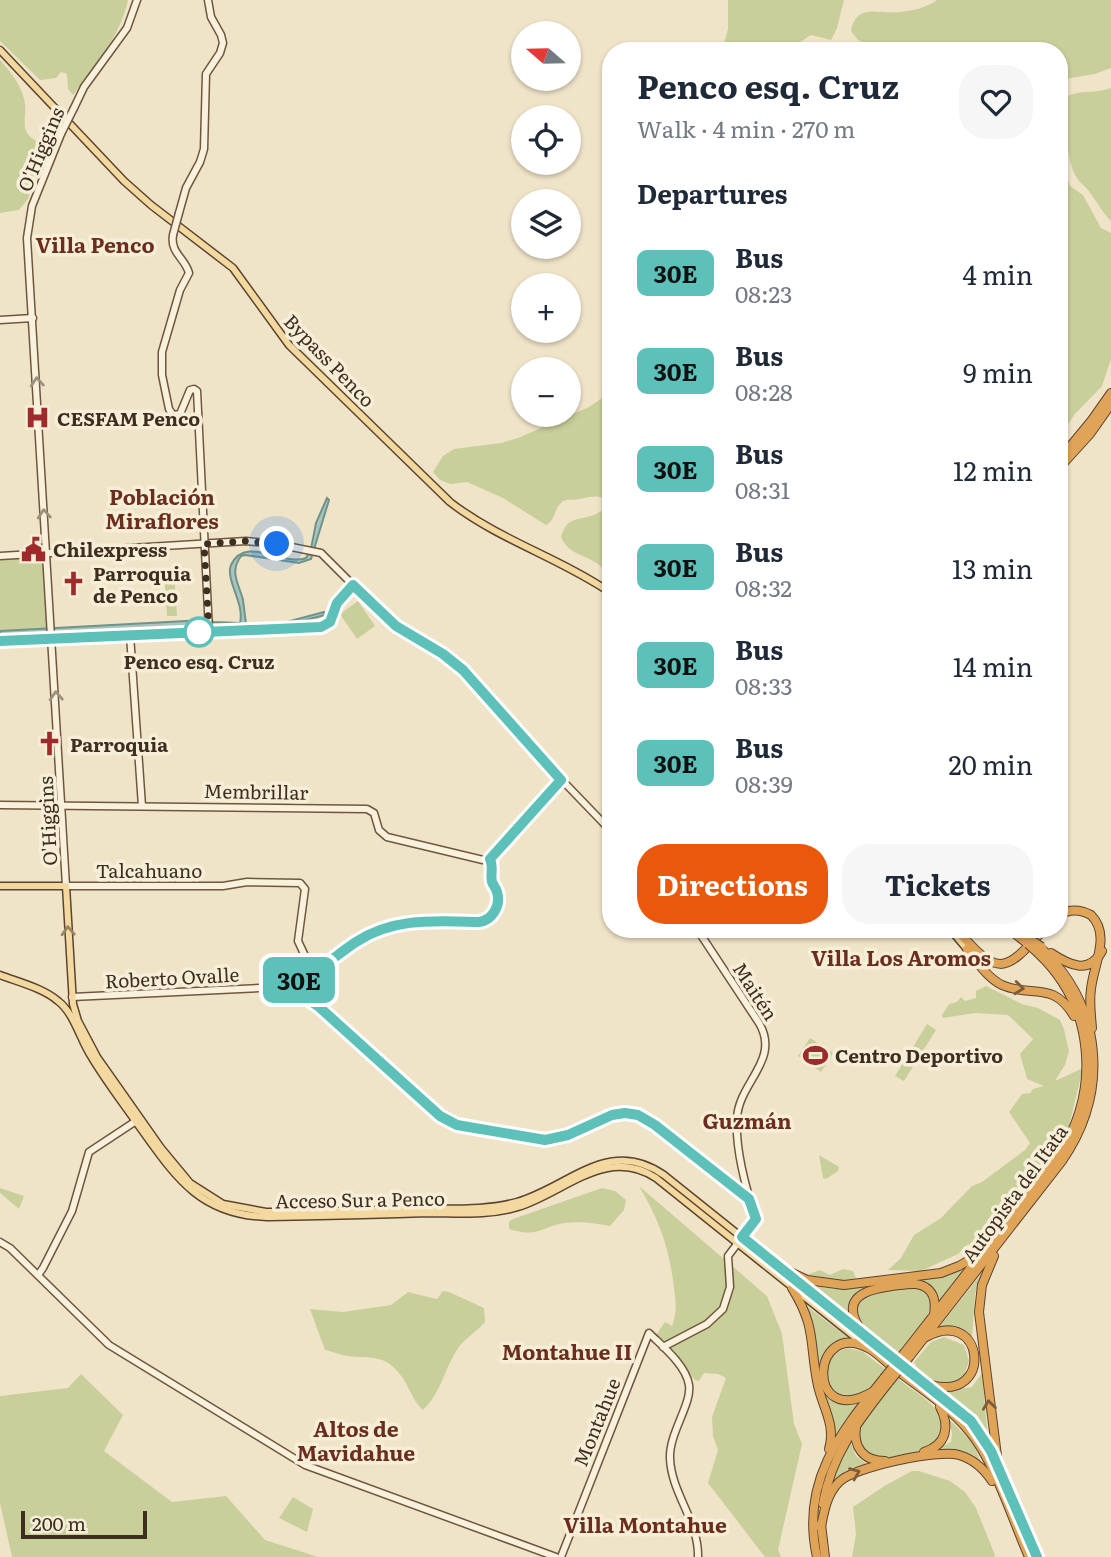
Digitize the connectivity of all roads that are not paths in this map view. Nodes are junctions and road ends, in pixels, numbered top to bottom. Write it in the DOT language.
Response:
graph roads {
  1 [pos="137,0"];
  2 [pos="208,0"];
  3 [pos="0,50"];
  4 [pos="33,318"];
  5 [pos="0,320"];
  6 [pos="1111,393"];
  7 [pos="1111,404"];
  8 [pos="1068,449"];
  9 [pos="1068,458"];
  10 [pos="204,544"];
  11 [pos="47,553"];
  12 [pos="0,556"];
  13 [pos="353,585"];
  14 [pos="602,588"];
  15 [pos="209,626"];
  16 [pos="52,634"];
  17 [pos="130,635"];
  18 [pos="0,641"];
  19 [pos="561,780"];
  20 [pos="0,804"];
  21 [pos="62,805"];
  22 [pos="142,806"];
  23 [pos="602,822"];
  24 [pos="490,859"];
  25 [pos="0,886"];
  26 [pos="66,886"];
  27 [pos="1068,912"];
  28 [pos="1068,916"];
  29 [pos="703,938"];
  30 [pos="958,938"];
  31 [pos="964,938"];
  32 [pos="1024,938"];
  33 [pos="1026,938"];
  34 [pos="1036,938"];
  35 [pos="1042,938"];
  36 [pos="1030,942"];
  37 [pos="967,948"];
  38 [pos="1040,950"];
  39 [pos="313,973"];
  40 [pos="0,975"];
  41 [pos="296,981"];
  42 [pos="274,988"];
  43 [pos="296,993"];
  44 [pos="55,998"];
  45 [pos="72,998"];
  46 [pos="1085,1042"];
  47 [pos="1094,1062"];
  48 [pos="136,1121"];
  49 [pos="749,1199"];
  50 [pos="1010,1229"];
  51 [pos="739,1240"];
  52 [pos="0,1242"];
  53 [pos="988,1246"];
  54 [pos="776,1265"];
  55 [pos="38,1275"];
  56 [pos="792,1287"];
  57 [pos="934,1316"];
  58 [pos="863,1333"];
  59 [pos="924,1339"];
  60 [pos="663,1347"];
  61 [pos="870,1349"];
  62 [pos="908,1354"];
  63 [pos="898,1367"];
  64 [pos="887,1380"];
  65 [pos="924,1382"];
  66 [pos="873,1391"];
  67 [pos="936,1402"];
  68 [pos="856,1424"];
  69 [pos="825,1464"];
  70 [pos="1001,1472"];
  71 [pos="1003,1497"];
  72 [pos="821,1527"];
  73 [pos="558,1557"];
  74 [pos="698,1557"];
  75 [pos="817,1557"];
  76 [pos="825,1557"];
  77 [pos="1029,1557"];
  78 [pos="1038,1557"];
  1 -- 4 [label="street, O'Higgins, bridge"];
  2 -- 10 [label="street, bridge"];
  3 -- 14 [label="main road, Bypass Penco"];
  4 -- 5 [label="street"];
  11 -- 4 [label="street, O'Higgins, one-way"];
  6 -- 8 [label="highway"];
  7 -- 9 [label="highway"];
  10 -- 11 [label="street"];
  10 -- 13 [label="street"];
  10 -- 15 [label="street"];
  11 -- 12 [label="street"];
  11 -- 16 [label="street, O'Higgins"];
  13 -- 15 [label="street"];
  13 -- 19 [label="street"];
  15 -- 17 [label="street"];
  16 -- 17 [label="street"];
  16 -- 18 [label="street"];
  21 -- 16 [label="street, O'Higgins, one-way"];
  17 -- 22 [label="street"];
  19 -- 23 [label="street"];
  19 -- 24 [label="street"];
  20 -- 21 [label="street, Membrillar"];
  21 -- 22 [label="street, Membrillar"];
  21 -- 26 [label="street, O'Higgins"];
  22 -- 24 [label="street, Membrillar"];
  24 -- 39 [label="street, Roberto Ovalle"];
  25 -- 26 [label="main road, Talcahuano"];
  26 -- 39 [label="street, Talcahuano"];
  45 -- 26 [label="main road, O'Higgins, one-way"];
  27 -- 47 [label="highway"];
  28 -- 38 [label="highway"];
  29 -- 49 [label="street, Maitén"];
  30 -- 37 [label="main road"];
  31 -- 34 [label="highway"];
  32 -- 36 [label="highway, Autopista del Itata"];
  33 -- 36 [label="highway, Autopista del Itata"];
  35 -- 37 [label="highway"];
  36 -- 38 [label="highway, Autopista del Itata, bridge"];
  37 -- 46 [label="highway, one-way"];
  38 -- 46 [label="highway, Autopista del Itata"];
  38 -- 47 [label="highway, Autopista del Itata"];
  39 -- 41 [label="street, Roberto Ovalle"];
  40 -- 44 [label="main road"];
  41 -- 42 [label="street, Roberto Ovalle"];
  41 -- 43 [label="street"];
  42 -- 43 [label="street"];
  42 -- 45 [label="street, Roberto Ovalle"];
  43 -- 49 [label="street"];
  44 -- 45 [label="main road"];
  44 -- 48 [label="main road, Acceso Sur a Penco"];
  45 -- 51 [label="main road, Acceso Sur a Penco"];
  46 -- 53 [label="highway, Autopista del Itata"];
  47 -- 50 [label="highway, Autopista del Itata"];
  48 -- 51 [label="main road, Acceso Sur a Penco"];
  48 -- 55 [label="street"];
  49 -- 51 [label="street"];
  50 -- 59 [label="highway, Autopista del Itata"];
  70 -- 50 [label="highway, one-way"];
  51 -- 54 [label="main road"];
  51 -- 56 [label="main road"];
  51 -- 60 [label="street, Montahue"];
  52 -- 55 [label="street"];
  53 -- 54 [label="highway"];
  53 -- 57 [label="highway, Autopista del Itata"];
  54 -- 58 [label="main road"];
  55 -- 73 [label="street"];
  56 -- 61 [label="main road"];
  56 -- 69 [label="highway"];
  57 -- 58 [label="highway"];
  57 -- 62 [label="highway, Autopista del Itata"];
  58 -- 63 [label="highway"];
  59 -- 62 [label="highway, Autopista del Itata"];
  59 -- 65 [label="highway"];
  60 -- 73 [label="street, Montahue"];
  60 -- 74 [label="street"];
  61 -- 63 [label="highway"];
  61 -- 66 [label="highway"];
  62 -- 64 [label="highway, bridge"];
  63 -- 65 [label="highway"];
  63 -- 67 [label="highway"];
  64 -- 66 [label="highway"];
  64 -- 68 [label="highway"];
  65 -- 70 [label="highway"];
  66 -- 69 [label="highway"];
  67 -- 68 [label="highway"];
  67 -- 71 [label="highway"];
  68 -- 72 [label="highway"];
  69 -- 75 [label="highway"];
  70 -- 78 [label="highway"];
  72 -- 71 [label="highway, one-way"];
  71 -- 77 [label="highway"];
  72 -- 76 [label="highway"];
}
